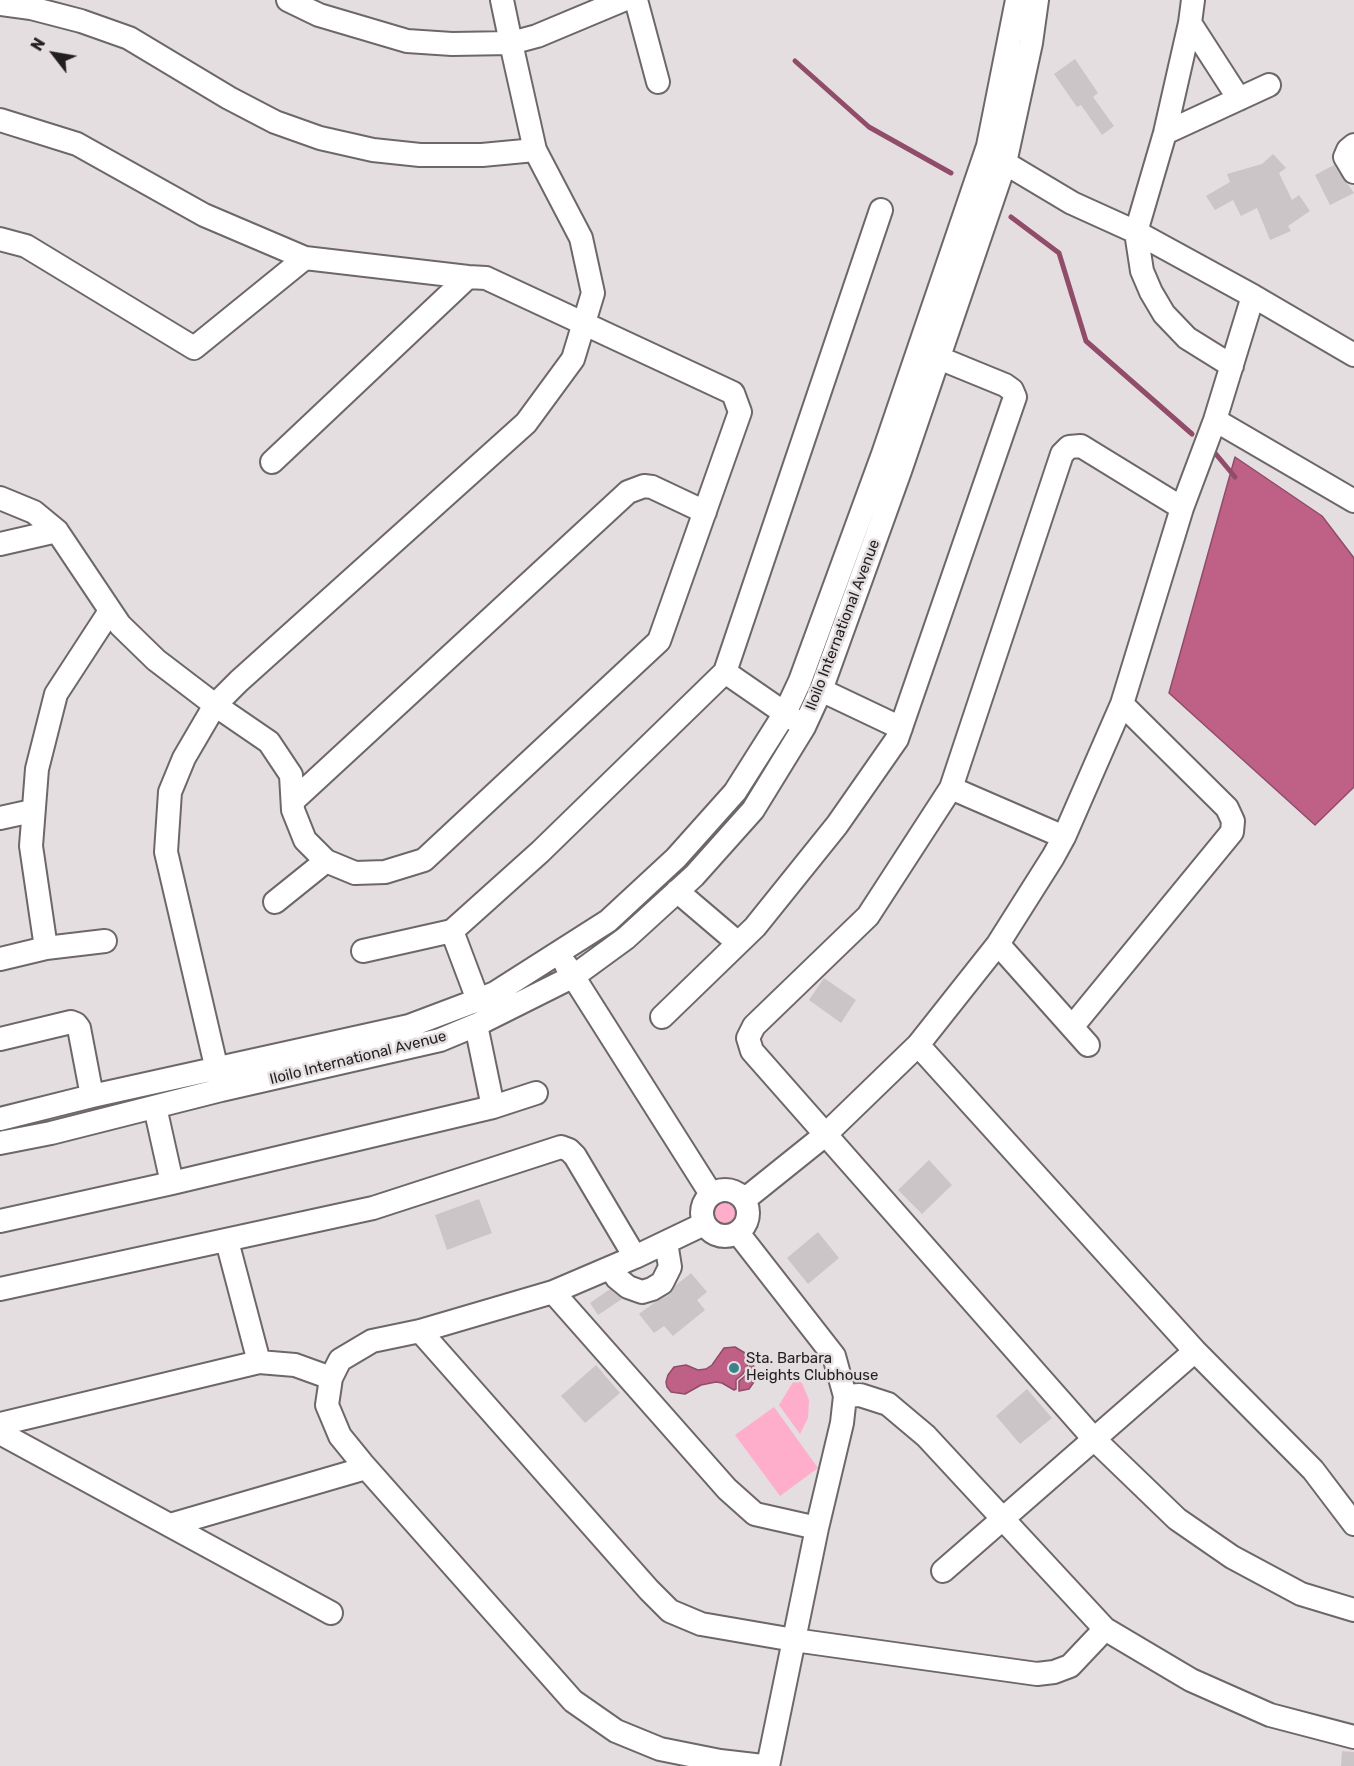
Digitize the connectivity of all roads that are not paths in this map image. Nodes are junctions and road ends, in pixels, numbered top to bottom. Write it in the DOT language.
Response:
graph roads {
  1 [pos="288,0"];
  2 [pos="502,0"];
  3 [pos="623,0"];
  4 [pos="636,0"];
  5 [pos="1017,0"];
  6 [pos="1037,0"];
  7 [pos="1193,0"];
  8 [pos="0,4"];
  9 [pos="319,8"];
  10 [pos="1190,23"];
  11 [pos="512,43"];
  12 [pos="658,82"];
  13 [pos="1269,85"];
  14 [pos="1239,99"];
  15 [pos="0,120"];
  16 [pos="1165,133"];
  17 [pos="1354,145"];
  18 [pos="535,150"];
  19 [pos="995,160"];
  20 [pos="1354,172"];
  21 [pos="881,210"];
  22 [pos="1136,232"];
  23 [pos="0,239"];
  24 [pos="305,258"];
  25 [pos="468,277"];
  26 [pos="1253,296"];
  27 [pos="585,323"];
  28 [pos="1354,355"];
  29 [pos="939,358"];
  30 [pos="1232,366"];
  31 [pos="1215,420"];
  32 [pos="272,462"];
  33 [pos="0,498"];
  34 [pos="1354,501"];
  35 [pos="1182,508"];
  36 [pos="705,512"];
  37 [pos="57,531"];
  38 [pos="0,544"];
  39 [pos="110,611"];
  40 [pos="725,672"];
  41 [pos="821,690"];
  42 [pos="1122,704"];
  43 [pos="215,705"];
  44 [pos="785,713"];
  45 [pos="804,727"];
  46 [pos="902,728"];
  47 [pos="951,788"];
  48 [pos="293,801"];
  49 [pos="32,811"];
  50 [pos="0,818"];
  51 [pos="1064,837"];
  52 [pos="327,861"];
  53 [pos="677,891"];
  54 [pos="274,902"];
  55 [pos="452,931"];
  56 [pos="105,941"];
  57 [pos="738,943"];
  58 [pos="998,944"];
  59 [pos="46,948"];
  60 [pos="363,951"];
  61 [pos="558,953"];
  62 [pos="0,959"];
  63 [pos="574,976"];
  64 [pos="478,1000"];
  65 [pos="662,1017"];
  66 [pos="476,1025"];
  67 [pos="1072,1026"];
  68 [pos="0,1039"];
  69 [pos="918,1045"];
  70 [pos="1088,1045"];
  71 [pos="220,1080"];
  72 [pos="536,1093"];
  73 [pos="92,1096"];
  74 [pos="155,1107"];
  75 [pos="493,1107"];
  76 [pos="0,1119"];
  77 [pos="825,1135"];
  78 [pos="0,1143"];
  79 [pos="172,1184"];
  80 [pos="711,1194"];
  81 [pos="744,1200"];
  82 [pos="0,1221"];
  83 [pos="704,1224"];
  84 [pos="738,1233"];
  85 [pos="227,1241"];
  86 [pos="666,1242"];
  87 [pos="635,1257"];
  88 [pos="610,1268"];
  89 [pos="0,1289"];
  90 [pos="553,1292"];
  91 [pos="420,1331"];
  92 [pos="1196,1351"];
  93 [pos="259,1362"];
  94 [pos="332,1378"];
  95 [pos="845,1395"];
  96 [pos="0,1424"];
  97 [pos="0,1433"];
  98 [pos="1094,1439"];
  99 [pos="366,1467"];
  100 [pos="1001,1519"];
  101 [pos="1354,1524"];
  102 [pos="170,1525"];
  103 [pos="817,1528"];
  104 [pos="943,1571"];
  105 [pos="1354,1610"];
  106 [pos="331,1613"];
  107 [pos="1105,1629"];
  108 [pos="794,1640"];
  109 [pos="1354,1737"];
  110 [pos="764,1766"];
  111 [pos="768,1766"];
  1 -- 9 [label="street"];
  2 -- 11 [label="street"];
  3 -- 11 [label="street"];
  4 -- 12 [label="street"];
  5 -- 19 [label="street, Iloilo International Avenue"];
  6 -- 19 [label="street, Iloilo International Avenue"];
  7 -- 10 [label="street"];
  8 -- 18 [label="street"];
  9 -- 11 [label="street"];
  10 -- 14 [label="street"];
  10 -- 16 [label="street"];
  11 -- 18 [label="street"];
  13 -- 14 [label="street"];
  14 -- 16 [label="street"];
  15 -- 24 [label="street"];
  16 -- 22 [label="street"];
  17 -- 20 [label="street"];
  18 -- 27 [label="street"];
  19 -- 22 [label="street"];
  19 -- 29 [label="street, Iloilo International Avenue"];
  19 -- 44 [label="street, Iloilo International Avenue"];
  21 -- 40 [label="street"];
  22 -- 26 [label="street"];
  22 -- 30 [label="street"];
  23 -- 24 [label="street"];
  24 -- 25 [label="street"];
  25 -- 27 [label="street"];
  25 -- 32 [label="street"];
  26 -- 28 [label="street"];
  26 -- 30 [label="street"];
  27 -- 36 [label="street"];
  27 -- 43 [label="street"];
  29 -- 41 [label="street, Iloilo International Avenue"];
  29 -- 46 [label="street"];
  30 -- 31 [label="street"];
  31 -- 34 [label="street"];
  31 -- 35 [label="street"];
  33 -- 37 [label="street"];
  35 -- 42 [label="street"];
  35 -- 47 [label="street"];
  36 -- 48 [label="street"];
  36 -- 52 [label="street"];
  37 -- 38 [label="street"];
  37 -- 39 [label="street"];
  39 -- 43 [label="street"];
  39 -- 49 [label="street"];
  40 -- 44 [label="street"];
  40 -- 55 [label="street"];
  41 -- 45 [label="street, Iloilo International Avenue"];
  41 -- 46 [label="street"];
  42 -- 51 [label="street"];
  42 -- 67 [label="street"];
  43 -- 48 [label="street"];
  43 -- 71 [label="street"];
  44 -- 45 [label="street"];
  44 -- 61 [label="street, Iloilo International Avenue"];
  45 -- 53 [label="street, Iloilo International Avenue"];
  46 -- 57 [label="street"];
  47 -- 51 [label="street"];
  47 -- 77 [label="street"];
  48 -- 52 [label="street"];
  49 -- 50 [label="street"];
  49 -- 59 [label="street"];
  51 -- 58 [label="street"];
  52 -- 54 [label="street"];
  53 -- 57 [label="street"];
  53 -- 63 [label="street, Iloilo International Avenue"];
  55 -- 60 [label="street"];
  55 -- 64 [label="street"];
  56 -- 59 [label="street"];
  57 -- 65 [label="street"];
  58 -- 67 [label="street"];
  58 -- 69 [label="street"];
  59 -- 62 [label="street"];
  61 -- 63 [label="street"];
  61 -- 64 [label="street, Iloilo International Avenue"];
  63 -- 66 [label="street, Iloilo International Avenue"];
  63 -- 80 [label="street"];
  64 -- 71 [label="street, Iloilo International Avenue"];
  66 -- 71 [label="street, Iloilo International Avenue"];
  66 -- 75 [label="street"];
  67 -- 70 [label="street"];
  68 -- 73 [label="street"];
  69 -- 77 [label="street"];
  69 -- 92 [label="street"];
  71 -- 73 [label="street, Iloilo International Avenue"];
  71 -- 74 [label="street, Iloilo International Avenue"];
  72 -- 75 [label="street"];
  73 -- 76 [label="street, Iloilo International Avenue"];
  74 -- 78 [label="street, Iloilo International Avenue"];
  74 -- 79 [label="street"];
  75 -- 79 [label="street"];
  77 -- 81 [label="street"];
  77 -- 98 [label="street"];
  79 -- 82 [label="street"];
  80 -- 81 [label="street"];
  80 -- 83 [label="street"];
  81 -- 84 [label="street"];
  83 -- 84 [label="street"];
  83 -- 86 [label="street"];
  84 -- 95 [label="street"];
  85 -- 87 [label="street"];
  85 -- 89 [label="street"];
  85 -- 93 [label="street"];
  86 -- 87 [label="street"];
  86 -- 88 [label="street"];
  87 -- 88 [label="street"];
  88 -- 90 [label="street"];
  90 -- 91 [label="street"];
  90 -- 103 [label="street"];
  91 -- 94 [label="street"];
  91 -- 108 [label="street"];
  92 -- 98 [label="street"];
  92 -- 101 [label="street"];
  93 -- 94 [label="street"];
  93 -- 96 [label="street"];
  94 -- 99 [label="street"];
  95 -- 100 [label="street"];
  95 -- 103 [label="street"];
  97 -- 102 [label="street"];
  98 -- 100 [label="street"];
  98 -- 105 [label="street"];
  99 -- 102 [label="street"];
  99 -- 110 [label="street"];
  100 -- 104 [label="street"];
  100 -- 107 [label="street"];
  102 -- 106 [label="street"];
  103 -- 108 [label="street"];
  107 -- 108 [label="street"];
  107 -- 109 [label="street"];
  108 -- 111 [label="street"];
}
